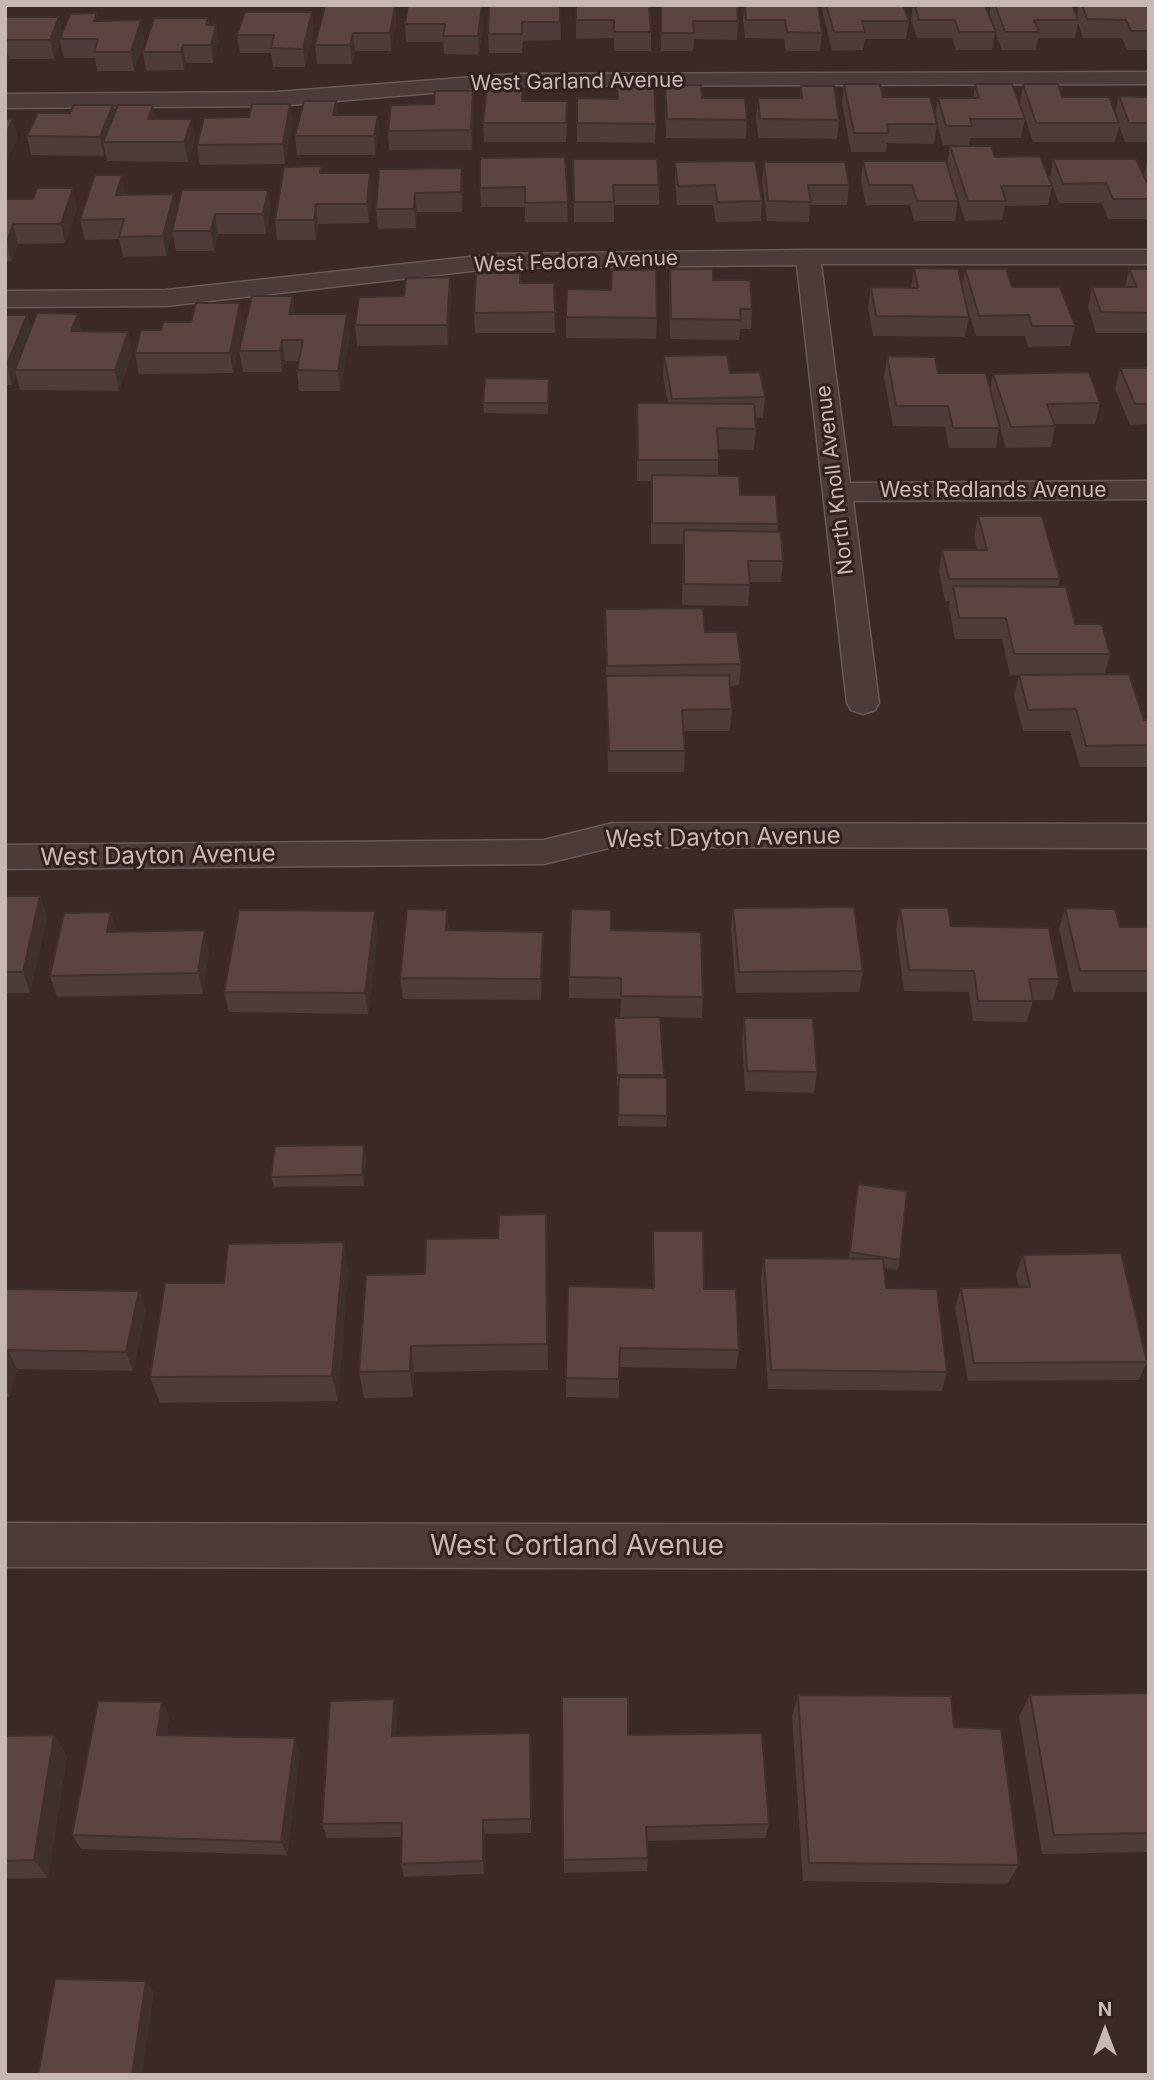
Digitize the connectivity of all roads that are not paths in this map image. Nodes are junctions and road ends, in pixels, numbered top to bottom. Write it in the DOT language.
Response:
graph roads {
  1 [pos="1149,78"];
  2 [pos="5,101"];
  3 [pos="808,257"];
  4 [pos="1149,257"];
  5 [pos="5,299"];
  6 [pos="1149,490"];
  7 [pos="837,492"];
  8 [pos="863,703"];
  9 [pos="1149,836"];
  10 [pos="5,857"];
  11 [pos="5,1545"];
  12 [pos="1149,1546"];
  1 -- 2 [label="street, West Garland Avenue"];
  3 -- 4 [label="street, West Fedora Avenue"];
  3 -- 5 [label="street, West Fedora Avenue"];
  3 -- 7 [label="street, North Knoll Avenue"];
  6 -- 7 [label="street, West Redlands Avenue"];
  7 -- 8 [label="street, North Knoll Avenue"];
  9 -- 10 [label="street, West Dayton Avenue"];
  11 -- 12 [label="street, West Cortland Avenue"];
}
